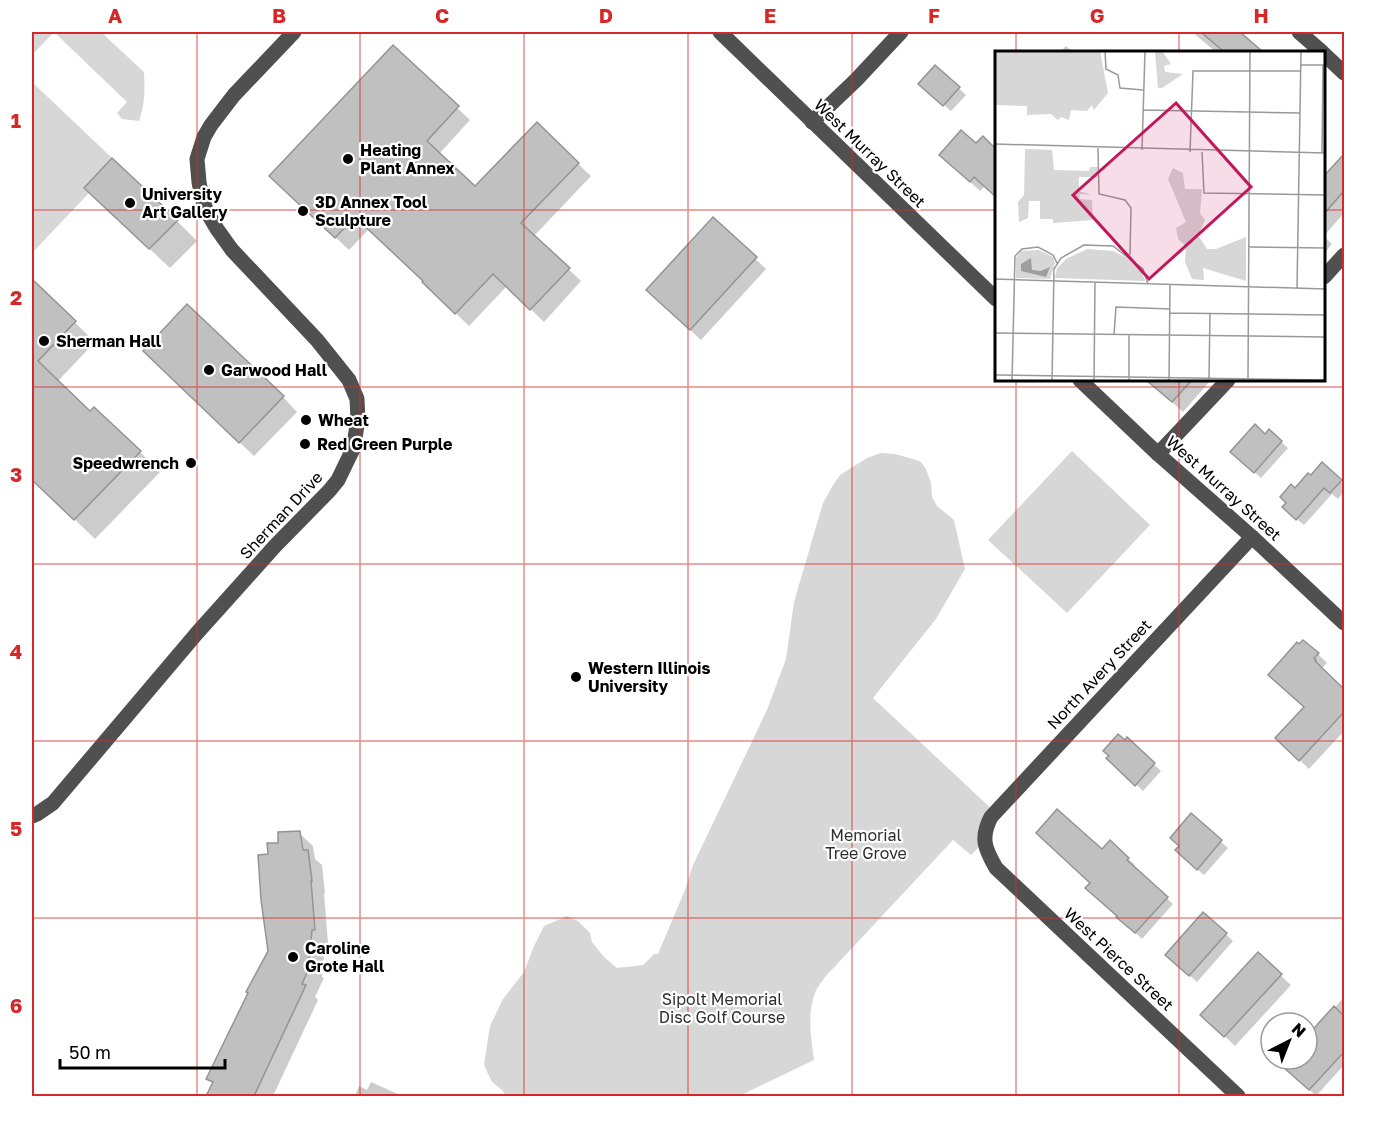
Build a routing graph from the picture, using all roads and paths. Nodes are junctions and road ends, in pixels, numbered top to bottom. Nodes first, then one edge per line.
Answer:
1 (294, 32) edge
2 (720, 32) edge
3 (901, 32) edge
4 (1299, 32) edge
5 (1321, 51) edge
6 (1325, 55) edge
7 (1344, 73) edge
8 (812, 122) junction
9 (1344, 255) edge
10 (1325, 275) edge
11 (995, 298) edge
12 (1081, 381) edge
13 (1227, 381) edge
14 (1158, 454) junction
15 (1252, 537) junction
16 (1344, 623) edge
17 (32, 816) edge
18 (984, 842) joint
19 (1238, 1096) edge

1 - 17 street, Sherman Drive
2 - 8 street, West Murray Street
3 - 8 street
4 - 5 street
6 - 7 street
8 - 11 street, West Murray Street
9 - 10 street
12 - 14 street, West Murray Street
13 - 14 street
14 - 15 street, West Murray Street
15 - 16 street, West Murray Street
15 - 18 street, North Avery Street
18 - 19 street, West Pierce Street

